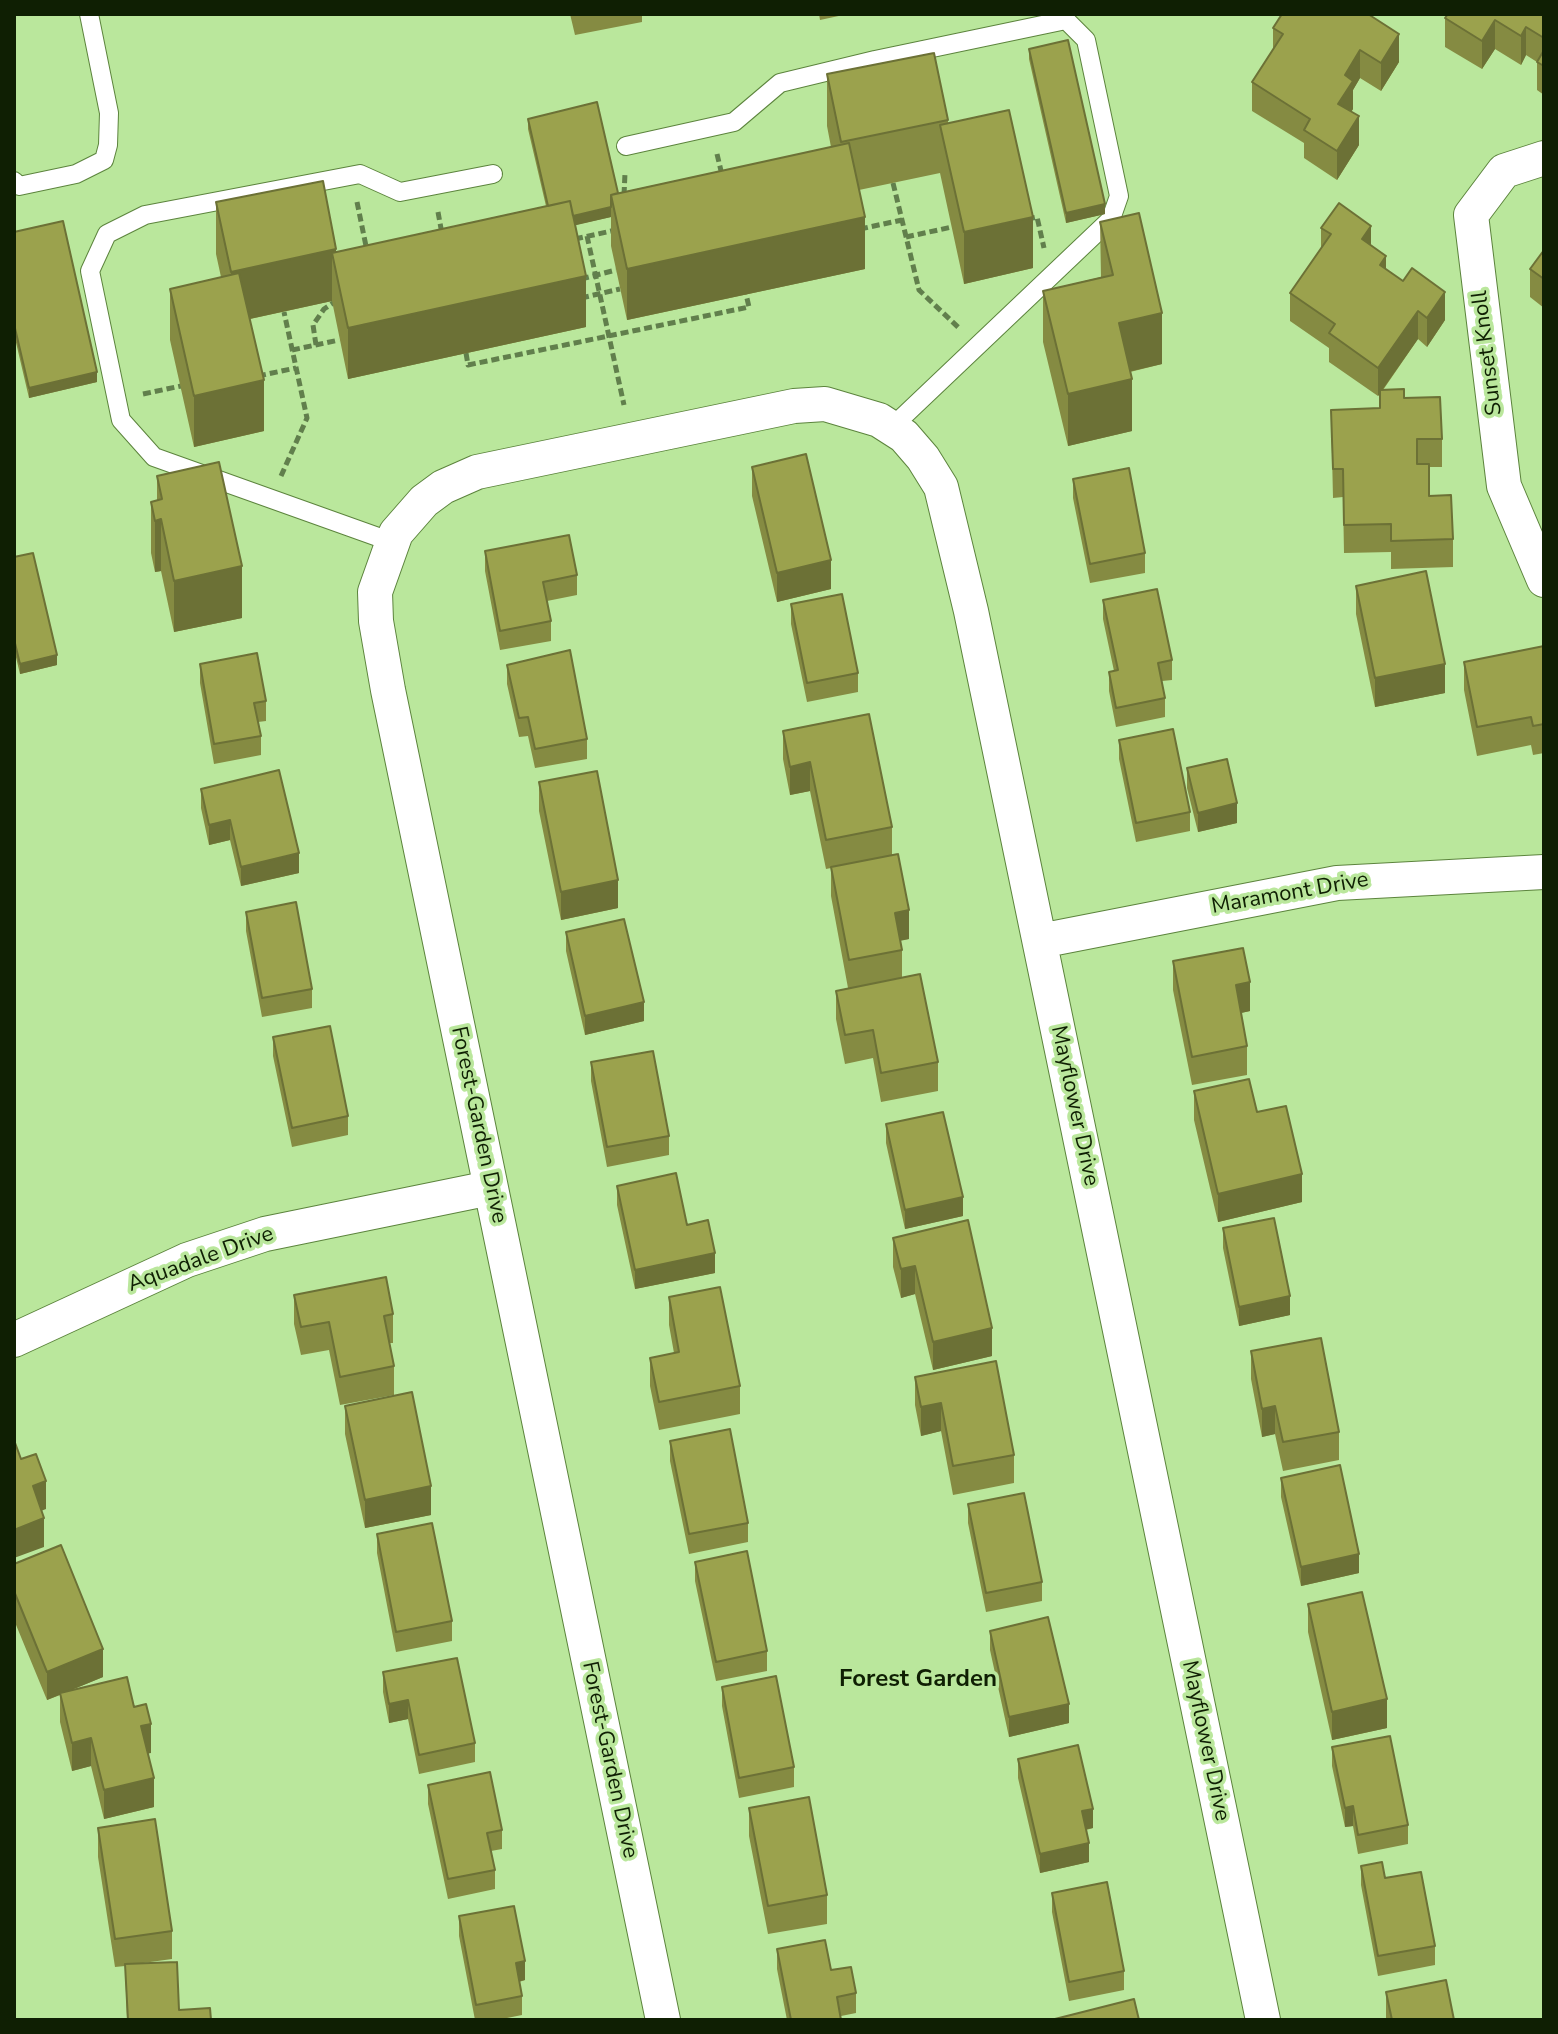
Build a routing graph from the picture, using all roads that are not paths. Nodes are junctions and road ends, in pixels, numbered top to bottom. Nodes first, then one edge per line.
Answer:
1 (89, 14) edge
2 (626, 146) road end
3 (1544, 158) edge
4 (493, 174) dead end
5 (14, 181) edge
6 (891, 428) junction
7 (677, 429) joint
8 (392, 542) junction
9 (1544, 580) edge
10 (1544, 872) edge
11 (1040, 941) junction
12 (490, 1188) junction
13 (14, 1340) edge
14 (663, 2020) edge
15 (1263, 2020) edge

1 - 5 lane
2 - 6 lane
3 - 9 street, Sunset Knoll
4 - 8 lane
6 - 7 street, Mayflower Drive
6 - 11 street, Mayflower Drive
7 - 8 street, Forest-Garden Drive
8 - 12 street, Forest-Garden Drive
10 - 11 street, Maramont Drive
11 - 15 street, Mayflower Drive
12 - 13 street, Aquadale Drive
12 - 14 street, Forest-Garden Drive

